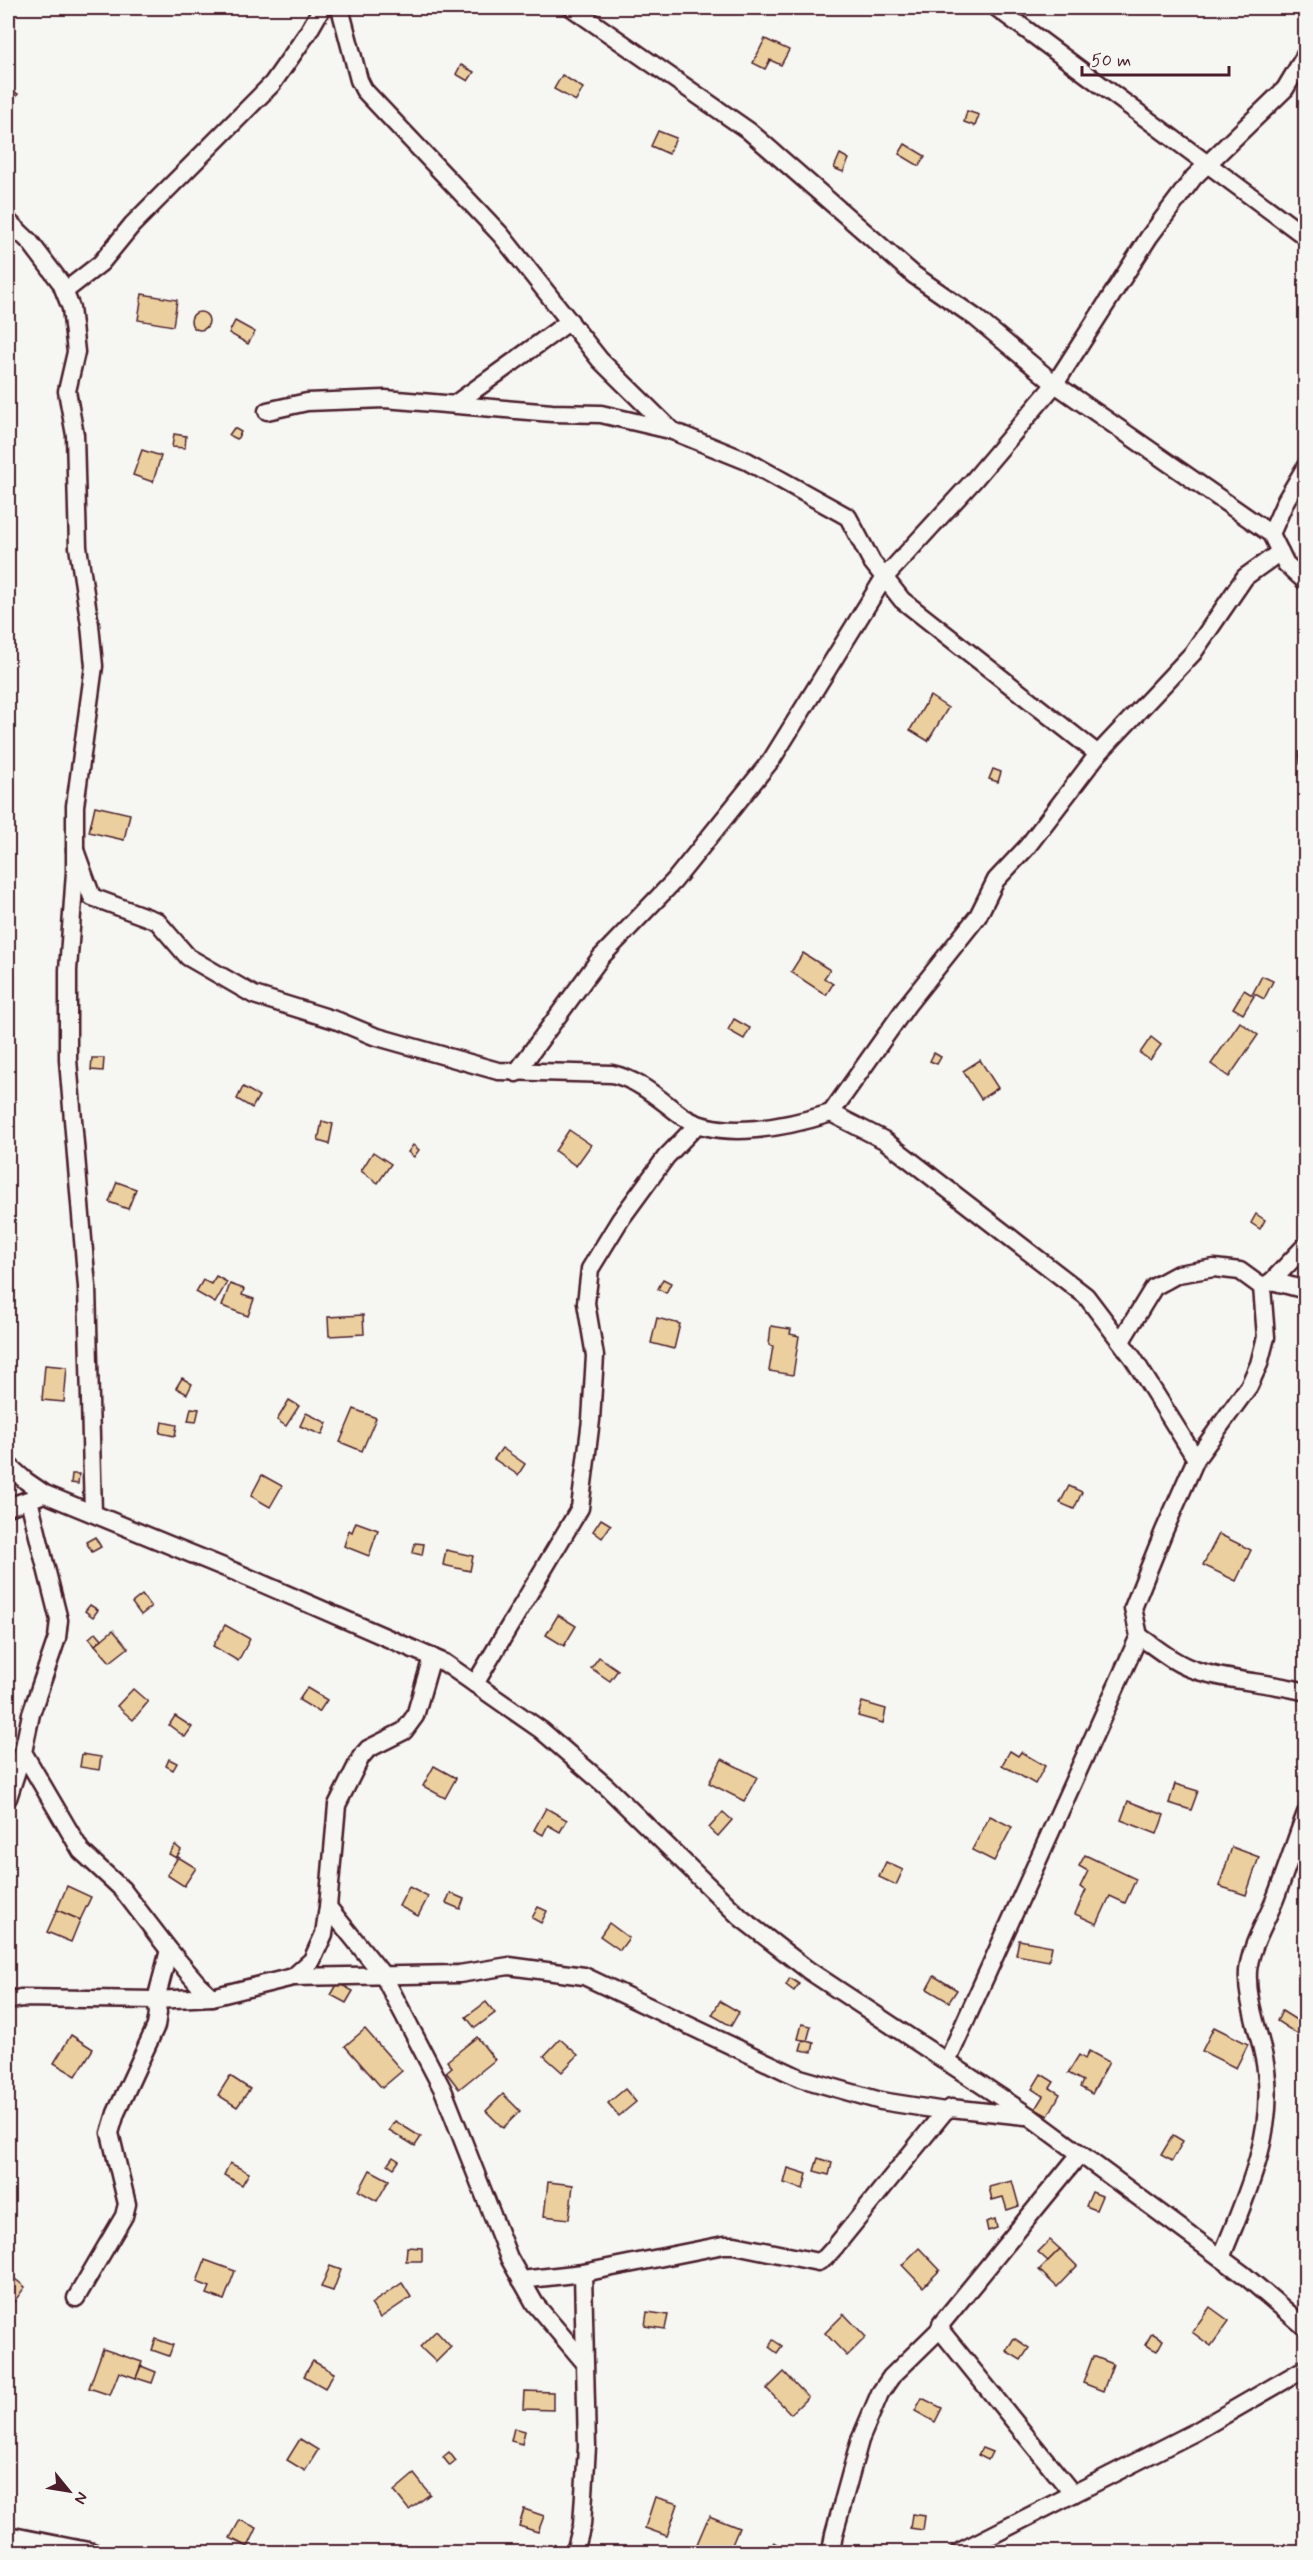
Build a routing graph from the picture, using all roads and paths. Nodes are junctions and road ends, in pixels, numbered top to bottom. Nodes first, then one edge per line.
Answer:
1 (322, 8) edge
2 (340, 8) edge
3 (572, 8) edge
4 (997, 8) edge
5 (1305, 54) edge
6 (1207, 164) junction
7 (8, 221) edge
8 (1305, 237) edge
9 (65, 291) junction
10 (570, 321) junction
11 (1055, 384) junction
12 (455, 404) junction
13 (267, 411) dead end
14 (670, 430) junction
15 (1305, 466) edge
16 (1271, 534) junction
17 (1280, 552) junction
18 (884, 578) junction
19 (1305, 582) edge
20 (1098, 754) junction
21 (75, 850) junction
22 (516, 1073) junction
23 (831, 1113) junction
24 (697, 1125) junction
25 (1305, 1245) edge
26 (1267, 1284) junction
27 (1305, 1290) edge
28 (1120, 1341) junction
29 (1196, 1460) junction
30 (8, 1465) edge
31 (45, 1494) junction
32 (29, 1500) junction
33 (8, 1507) edge
34 (93, 1513) junction
35 (1139, 1636) junction
36 (432, 1656) junction
37 (475, 1684) junction
38 (1305, 1692) edge
39 (22, 1752) junction
40 (8, 1798) edge
41 (1305, 1813) edge
42 (328, 1907) junction
43 (169, 1950) junction
44 (383, 1975) junction
45 (293, 1977) junction
46 (212, 1997) junction
47 (156, 2000) junction
48 (8, 2001) edge
49 (947, 2062) junction
50 (945, 2111) junction
51 (1029, 2116) junction
52 (1080, 2154) junction
53 (1221, 2258) junction
54 (583, 2273) junction
55 (521, 2280) junction
56 (76, 2298) dead end
57 (941, 2328) junction
58 (1305, 2328) edge
59 (585, 2363) junction
60 (1305, 2368) edge
61 (1073, 2494) junction
62 (8, 2535) edge
63 (93, 2553) edge
64 (575, 2553) edge
65 (831, 2553) edge
66 (959, 2553) edge

1 - 9 street
2 - 10 street
3 - 11 street
4 - 6 street
5 - 6 street
6 - 8 street
6 - 11 street
7 - 9 street
9 - 21 street
10 - 12 street
10 - 14 street
11 - 16 street
11 - 18 street
12 - 13 street
12 - 14 street
14 - 18 street
15 - 16 street
16 - 17 street
17 - 19 street
17 - 20 street
18 - 20 street
18 - 22 street
20 - 23 street
21 - 22 street
21 - 34 street
22 - 24 street
23 - 24 street
23 - 28 street
24 - 37 street
25 - 26 street
26 - 27 street
26 - 28 street
26 - 29 street
28 - 29 street
29 - 35 street
30 - 31 street
31 - 32 street
31 - 34 street
32 - 33 street
32 - 39 street
34 - 36 street
35 - 38 street
35 - 49 street
36 - 37 street
36 - 42 street
37 - 49 street
39 - 40 street
39 - 43 street
41 - 53 street
42 - 44 street
42 - 45 street
43 - 46 street
43 - 47 street
44 - 45 street
44 - 50 street
44 - 55 street
45 - 46 street
46 - 47 street
47 - 48 street
47 - 56 street
49 - 51 street
50 - 51 street
50 - 54 street
51 - 52 street
52 - 53 street
52 - 57 street
53 - 58 street
54 - 55 street
54 - 59 street
55 - 59 street
57 - 61 street
57 - 65 street
59 - 64 street
60 - 61 street
61 - 66 street
62 - 63 street

